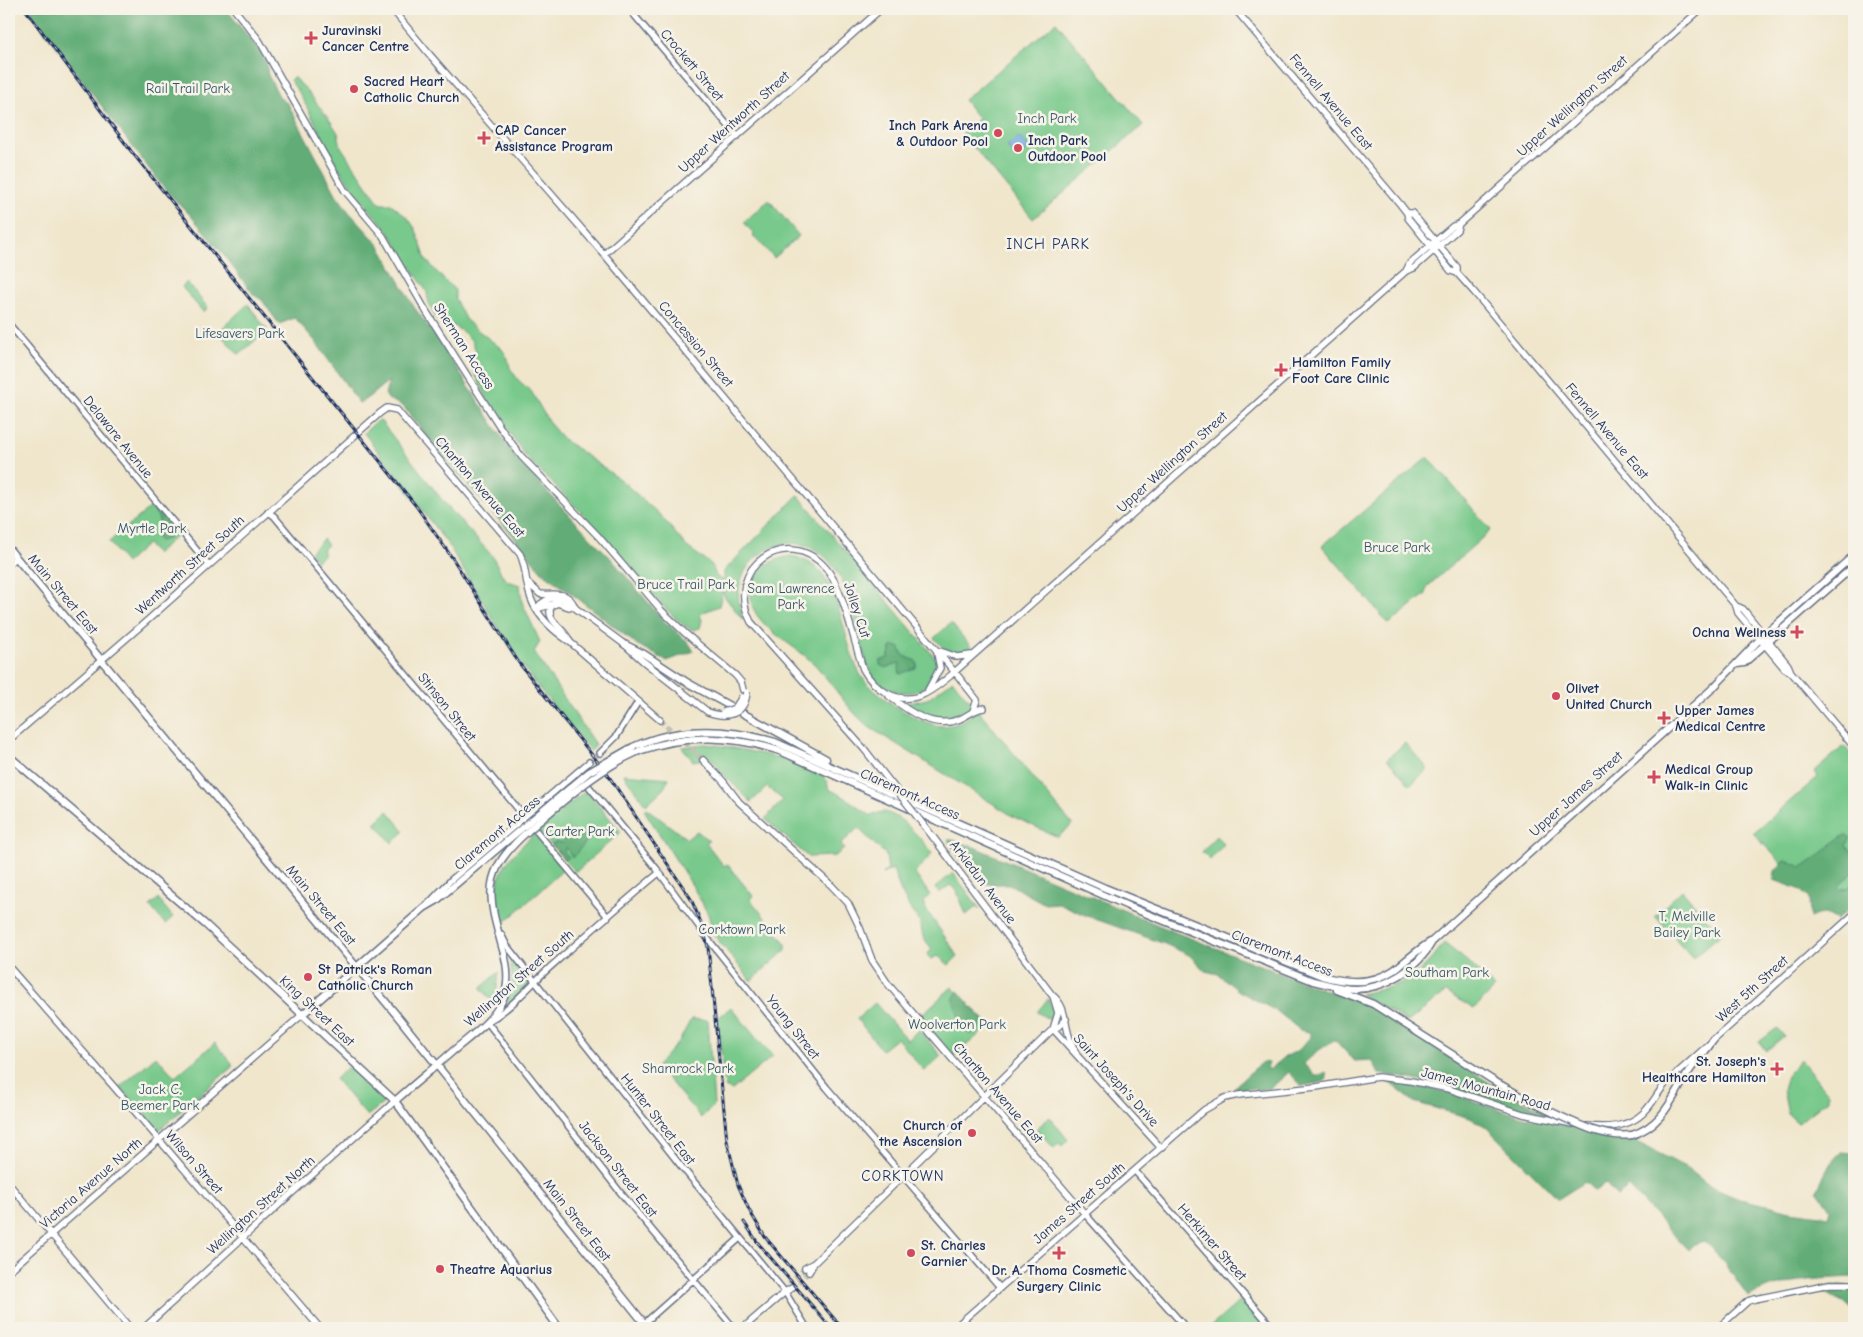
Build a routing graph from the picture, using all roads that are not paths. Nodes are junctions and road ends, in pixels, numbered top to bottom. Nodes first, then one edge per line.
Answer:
1 (234, 9) edge
2 (392, 9) edge
3 (629, 9) edge
4 (881, 9) edge
5 (1235, 9) edge
6 (1701, 9) edge
7 (737, 136) junction
8 (1407, 213) junction
9 (1438, 243) junction
10 (1432, 248) junction
11 (604, 254) junction
12 (1456, 273) junction
13 (9, 324) edge
14 (388, 408) joint
15 (268, 512) junction
16 (9, 549) edge
17 (1854, 556) edge
18 (16, 557) junction
19 (9, 564) edge
20 (209, 564) junction
21 (1854, 566) edge
22 (527, 582) junction
23 (557, 603) junction
24 (536, 609) junction
25 (576, 609) junction
26 (756, 628) joint
27 (1764, 640) junction
28 (570, 642) junction
29 (624, 644) junction
30 (936, 648) junction
31 (978, 651) junction
32 (101, 659) junction
33 (955, 672) junction
34 (884, 692) junction
35 (926, 693) junction
36 (638, 702) junction
37 (984, 708) dead end
38 (973, 711) junction
39 (660, 720) tunnel mouth
40 (9, 740) edge
41 (1854, 747) edge
42 (600, 753) tunnel mouth
43 (9, 756) edge
44 (703, 760) tunnel mouth
45 (588, 762) tunnel mouth
46 (576, 772) junction
47 (871, 784) junction
48 (524, 816) junction
49 (525, 830) junction
50 (659, 873) junction
51 (424, 908) junction
52 (1854, 914) edge
53 (608, 917) junction
54 (495, 922) junction
55 (1432, 941) junction
56 (9, 967) edge
57 (356, 967) junction
58 (1313, 981) junction
59 (536, 982) junction
60 (1052, 995) junction
61 (303, 1014) junction
62 (1066, 1019) junction
63 (487, 1022) junction
64 (1053, 1029) junction
65 (1714, 1039) junction
66 (1077, 1055) junction
67 (437, 1065) junction
68 (1666, 1083) joint
69 (984, 1097) junction
70 (1223, 1100) joint
71 (395, 1101) junction
72 (158, 1141) junction
73 (1161, 1148) junction
74 (1135, 1171) junction
75 (903, 1176) junction
76 (9, 1184) edge
77 (1085, 1214) junction
78 (51, 1234) junction
79 (243, 1238) junction
80 (740, 1238) junction
81 (807, 1270) tunnel mouth
82 (9, 1271) edge
83 (694, 1281) junction
84 (1854, 1284) edge
85 (791, 1286) tunnel mouth
86 (1000, 1288) junction
87 (784, 1292) junction
88 (644, 1327) edge
89 (130, 1328) edge
90 (144, 1328) edge
91 (320, 1328) edge
92 (559, 1328) edge
93 (734, 1328) edge
94 (743, 1328) edge
95 (806, 1328) edge
96 (954, 1328) edge
97 (1186, 1328) edge
98 (1273, 1328) edge
99 (1718, 1328) edge

1 - 29 main road, Sherman Access, bridge
2 - 11 main road, Concession Street
3 - 7 street, Crockett Street
4 - 7 main road, Upper Wentworth Street
5 - 8 main road, Fennell Avenue East
6 - 9 main road, Upper Wellington Street
7 - 11 main road, Upper Wentworth Street
8 - 9 main road, Fennell Avenue East
8 - 10 main road, Fennell Avenue East
9 - 10 main road, Upper Wellington Street
9 - 12 main road, Fennell Avenue East
10 - 12 main road, Fennell Avenue East
10 - 31 main road, Upper Wellington Street
11 - 30 main road, Concession Street
12 - 27 main road, Fennell Avenue East
13 - 20 street, Delaware Avenue
14 - 15 main road, Wentworth Street South
14 - 22 main road, Charlton Avenue East
15 - 20 main road, Wentworth Street South
15 - 48 street, Stinson Street
16 - 18 main road, Main Street East
17 - 27 main road, Upper James Street
18 - 19 street
18 - 32 main road, Main Street East
20 - 32 main road, Wentworth Street South
21 - 27 main road, Upper James Street
22 - 24 main road, Charlton Avenue East
22 - 25 main road
23 - 24 main road
23 - 25 main road, Sherman Access
23 - 28 main road
24 - 25 main road, Sherman Access
24 - 28 main road, Charlton Avenue East
25 - 29 main road, Sherman Access
26 - 34 main road, Jolley Cut
26 - 60 main road, Arkledun Avenue, bridge
27 - 41 main road, Fennell Avenue East
27 - 55 main road, Upper James Street
28 - 36 main road, Charlton Avenue East
29 - 47 main road
30 - 31 main road
30 - 33 main road, Concession Street
30 - 35 main road
31 - 33 main road, Upper Wellington Street
32 - 40 main road, Wentworth Street South
32 - 57 main road, Main Street East
33 - 35 main road
33 - 38 main road, Concession Street
34 - 35 main road
34 - 38 main road, Jolley Cut
36 - 39 main road, Charlton Avenue East
36 - 42 street
37 - 38 main road, Jolley Cut
43 - 61 main road, King Street East
44 - 69 main road, Charlton Avenue East
45 - 46 street
46 - 48 street
46 - 50 street, Young Street
47 - 49 main road, Claremont Access, bridge
47 - 55 main road, Claremont Access
48 - 51 street
48 - 53 street, Stinson Street
49 - 51 main road, Claremont Access
49 - 54 main road, Claremont Access
49 - 58 main road, Claremont Access, bridge
50 - 53 street, Wellington Street South
50 - 75 street, Young Street
51 - 57 main road, Claremont Access
52 - 65 main road, West 5th Street
53 - 59 street, Wellington Street South
54 - 59 street, Hunter Street East
54 - 63 main road, Claremont Access
55 - 58 main road, Claremont Access
56 - 72 main road, Wilson Street
57 - 61 main road, Claremont Access
57 - 67 main road, Main Street East
58 - 65 main road, bridge
59 - 63 street, Wellington Street South
59 - 80 street, Hunter Street East
60 - 62 main road, Arkledun Avenue
60 - 64 main road
61 - 71 main road, King Street East
61 - 72 main road, Victoria Avenue North
62 - 64 main road
62 - 66 main road, Arkledun Avenue
63 - 67 main road, Wellington Street South
63 - 83 street, Jackson Street East
64 - 66 main road, Saint Joseph's Drive
64 - 69 main road
65 - 68 main road, West 5th Street
66 - 73 main road, Saint Joseph's Drive
67 - 71 main road, Wellington Street South
67 - 88 main road, Main Street East
68 - 70 main road, James Mountain Road
69 - 75 main road
69 - 77 main road, Charlton Avenue East
70 - 73 main road, James Street South
71 - 79 main road, Wellington Street North
71 - 92 main road, King Street East
72 - 78 main road, Victoria Avenue North
72 - 79 main road, Wilson Street
73 - 74 main road, James Street South
74 - 77 main road, James Street South
74 - 98 street, Herkimer Street
75 - 81 main road
75 - 86 street, Young Street
76 - 78 main road
77 - 86 main road, James Street South
77 - 97 street
78 - 82 main road, Victoria Avenue North
78 - 89 main road
79 - 90 main road, Wellington Street North
79 - 91 main road, Wilson Street
80 - 83 street
80 - 87 street, Hunter Street East
83 - 88 street
83 - 93 street, Jackson Street East
84 - 99 main road
85 - 87 main road
86 - 96 main road, James Street South
87 - 94 main road
87 - 95 street, Hunter Street East

